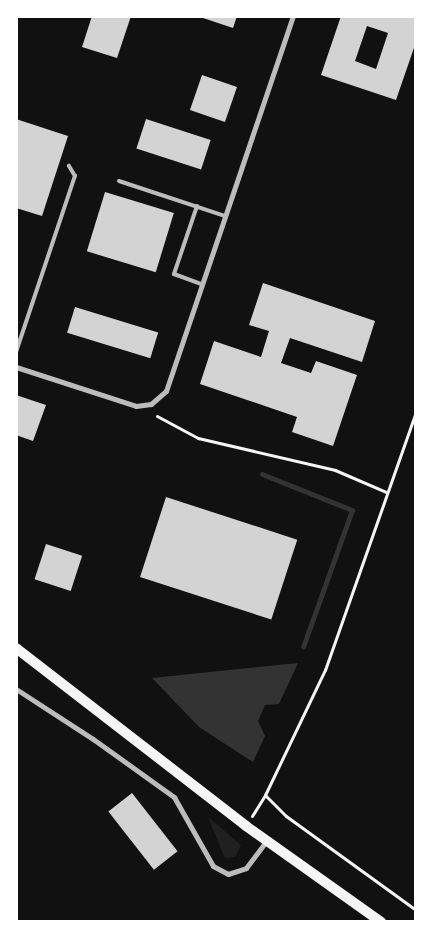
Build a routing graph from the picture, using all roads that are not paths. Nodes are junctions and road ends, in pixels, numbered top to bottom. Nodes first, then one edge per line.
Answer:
1 (293, 16) edge
2 (68, 166) dead end
3 (119, 181) dead end
4 (197, 206) junction
5 (225, 216) junction
6 (202, 284) junction
7 (16, 352) edge
8 (16, 367) edge
9 (16, 648) edge
10 (16, 689) edge
11 (266, 841) junction
12 (381, 922) edge

1 - 5 street
2 - 7 lane
3 - 4 lane
4 - 5 lane
4 - 6 lane
5 - 6 street
6 - 8 street
9 - 11 main road
10 - 11 street
11 - 12 main road

